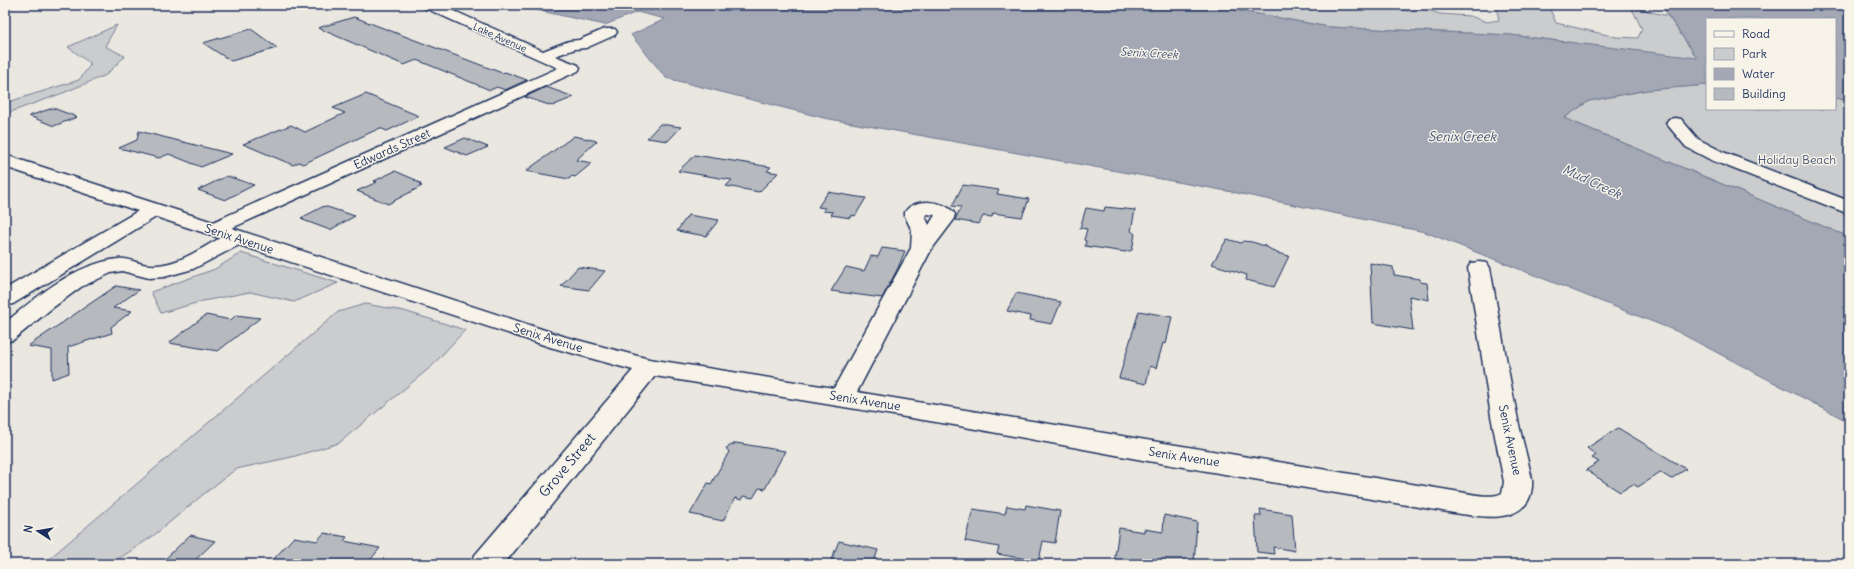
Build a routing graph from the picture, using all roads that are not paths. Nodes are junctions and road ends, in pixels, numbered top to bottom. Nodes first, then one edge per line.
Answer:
1 (430, 5) edge
2 (610, 32) dead end
3 (548, 59) junction
4 (572, 68) joint
5 (1675, 123) dead end
6 (5, 161) edge
7 (1849, 208) edge
8 (154, 210) junction
9 (212, 230) junction
10 (236, 238) junction
11 (921, 248) dead end
12 (1479, 268) dead end
13 (5, 299) edge
14 (5, 335) edge
15 (649, 366) junction
16 (841, 398) junction
17 (486, 564) edge

1 - 3 street, Lake Avenue
2 - 3 street
3 - 4 street, Lake Avenue
4 - 9 street, Edwards Street
5 - 7 street
6 - 8 street, Senix Avenue
8 - 9 street, Senix Avenue
8 - 13 street
9 - 10 street, Senix Avenue
10 - 14 street
10 - 15 street, Senix Avenue
11 - 16 street
12 - 16 street, Senix Avenue
15 - 16 street, Senix Avenue
15 - 17 street, Grove Street

